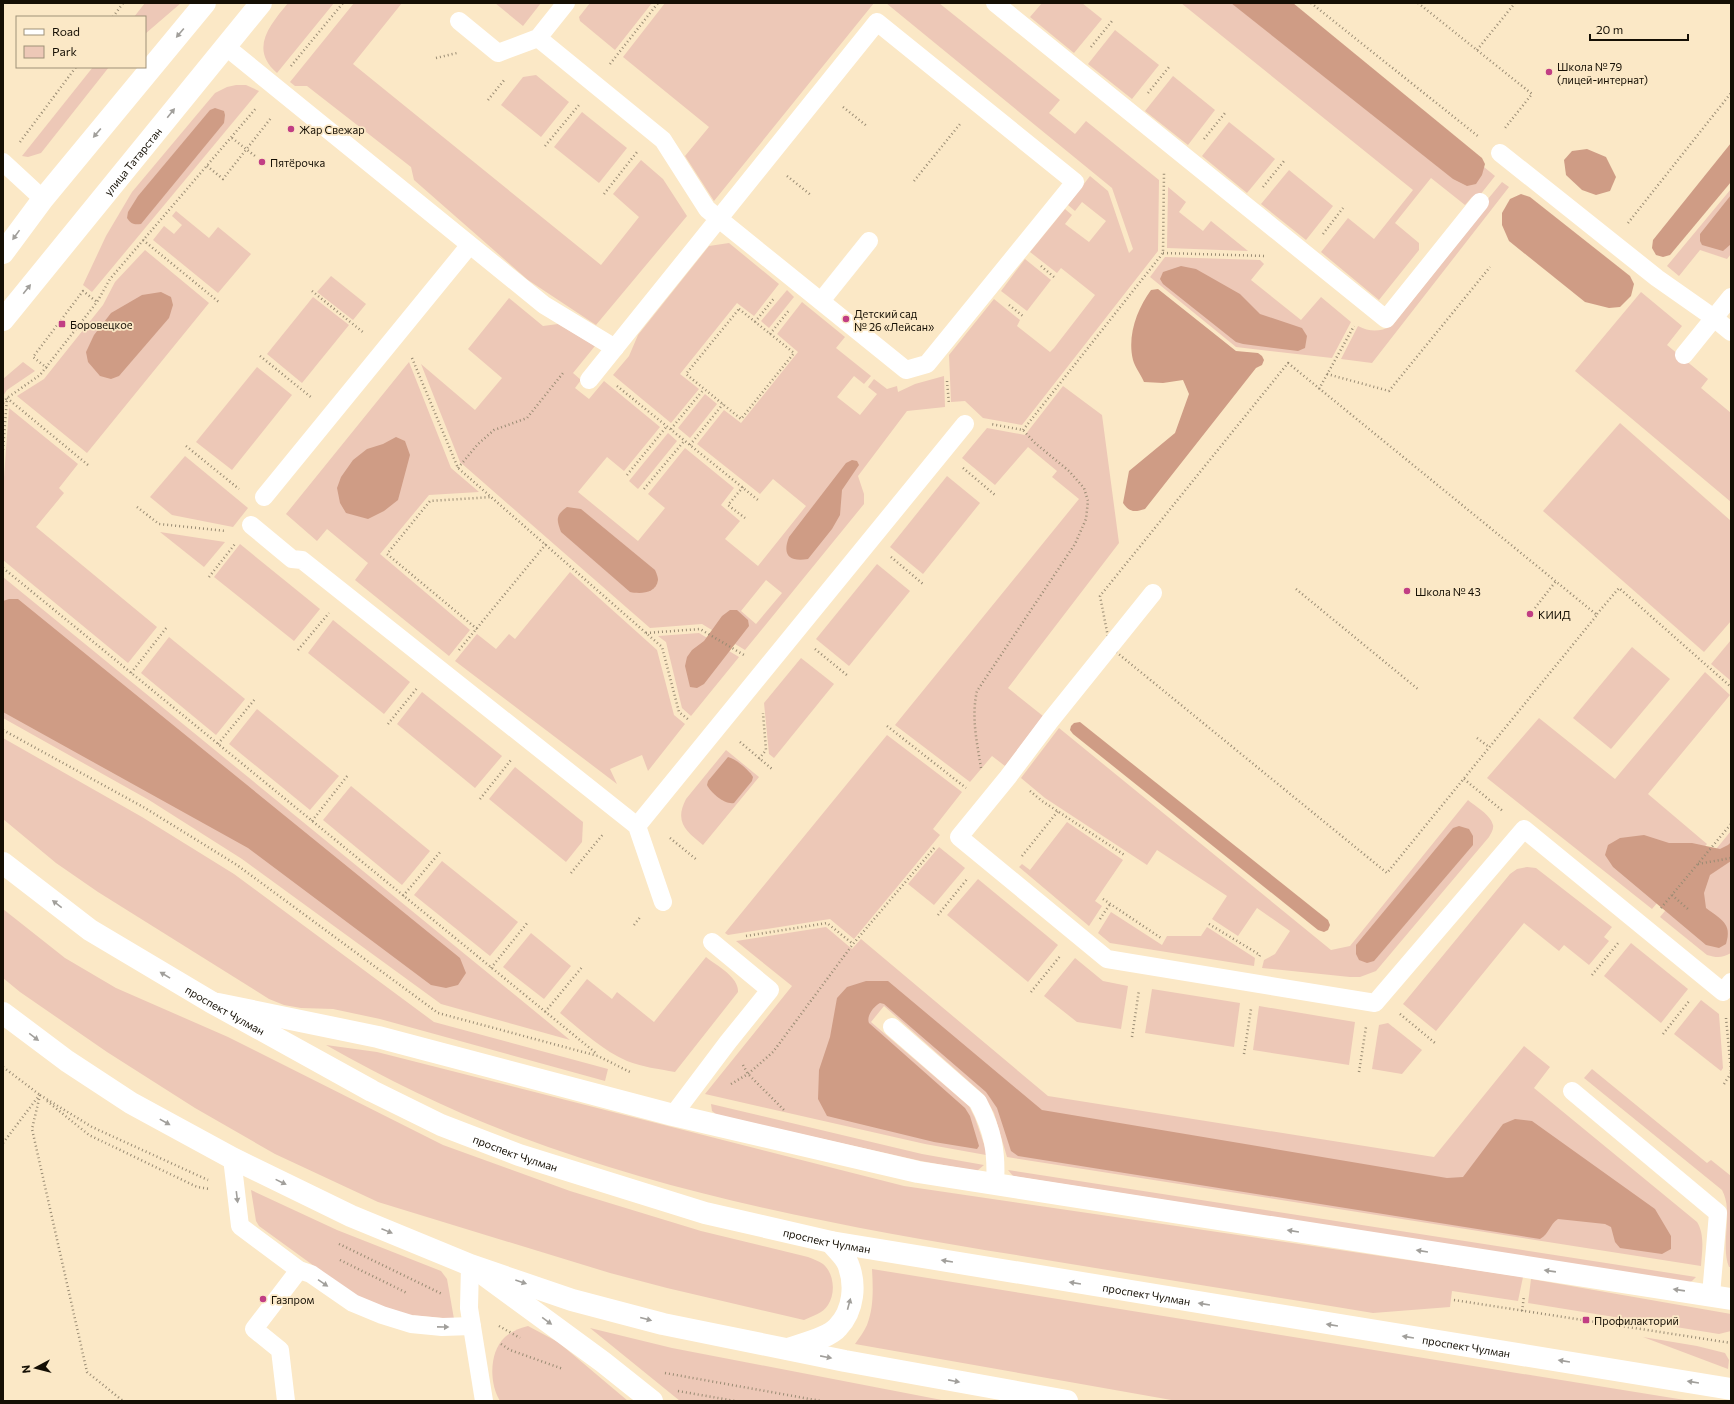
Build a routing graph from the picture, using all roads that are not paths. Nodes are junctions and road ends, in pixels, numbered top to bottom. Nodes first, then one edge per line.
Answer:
1 (205, 3) edge
2 (261, 3) edge
3 (566, 3) edge
4 (995, 3) edge
5 (459, 22) dead end
6 (538, 38) junction
7 (225, 46) junction
8 (1495, 149) road end
9 (3, 163) edge
10 (43, 199) junction
11 (1480, 202) dead end
12 (719, 219) junction
13 (869, 241) dead end
14 (469, 246) junction
15 (3, 253) edge
16 (1731, 297) edge
17 (821, 301) junction
18 (1714, 318) junction
19 (3, 320) edge
20 (1731, 332) edge
21 (616, 348) junction
22 (1684, 355) dead end
23 (593, 375) road end
24 (965, 424) dead end
25 (264, 497) dead end
26 (247, 529) road end
27 (1153, 594) dead end
28 (637, 826) junction
29 (3, 862) edge
30 (663, 902) dead end
31 (712, 942) road end
32 (1727, 987) edge
33 (211, 1002) junction
34 (3, 1014) edge
35 (892, 1027) dead end
36 (1572, 1091) dead end
37 (673, 1115) junction
38 (232, 1158) junction
39 (995, 1184) junction
40 (831, 1242) junction
41 (470, 1265) junction
42 (299, 1270) junction
43 (1721, 1297) edge
44 (472, 1326) junction
45 (788, 1349) junction
46 (1731, 1389) edge
47 (1006, 1396) edge
48 (286, 1401) edge
49 (484, 1401) edge
50 (652, 1401) edge
51 (1067, 1401) edge

1 -> 10 main road
2 - 7 main road, улица Татарстан
3 - 6 lane
4 - 11 lane
5 - 6 lane
6 - 12 lane
7 - 14 lane
19 -> 7 main road, улица Татарстан
8 - 18 lane
9 - 10 lane
10 -> 15 main road
12 - 17 lane
12 - 17 lane
12 - 21 lane
13 - 17 lane
14 - 21 lane
14 - 25 lane
16 - 18 lane
18 - 20 lane
18 - 22 lane
21 - 23 lane
24 - 28 lane
26 - 28 lane
27 - 32 lane
28 - 30 lane
33 -> 29 main road, проспект Чулман
31 - 37 lane
33 - 37 main road
33 - 40 main road, проспект Чулман
34 -> 38 main road
35 - 39 lane
36 - 43 lane
37 - 39 main road
38 -> 41 main road
38 -> 42 lane
43 -> 39 main road
45 -> 40 main road
46 -> 40 main road, проспект Чулман
41 - 44 lane
41 -> 45 main road
41 -> 50 main road
42 -> 44 lane
42 - 48 lane
44 - 49 lane
45 -> 47 main road
47 - 51 main road

